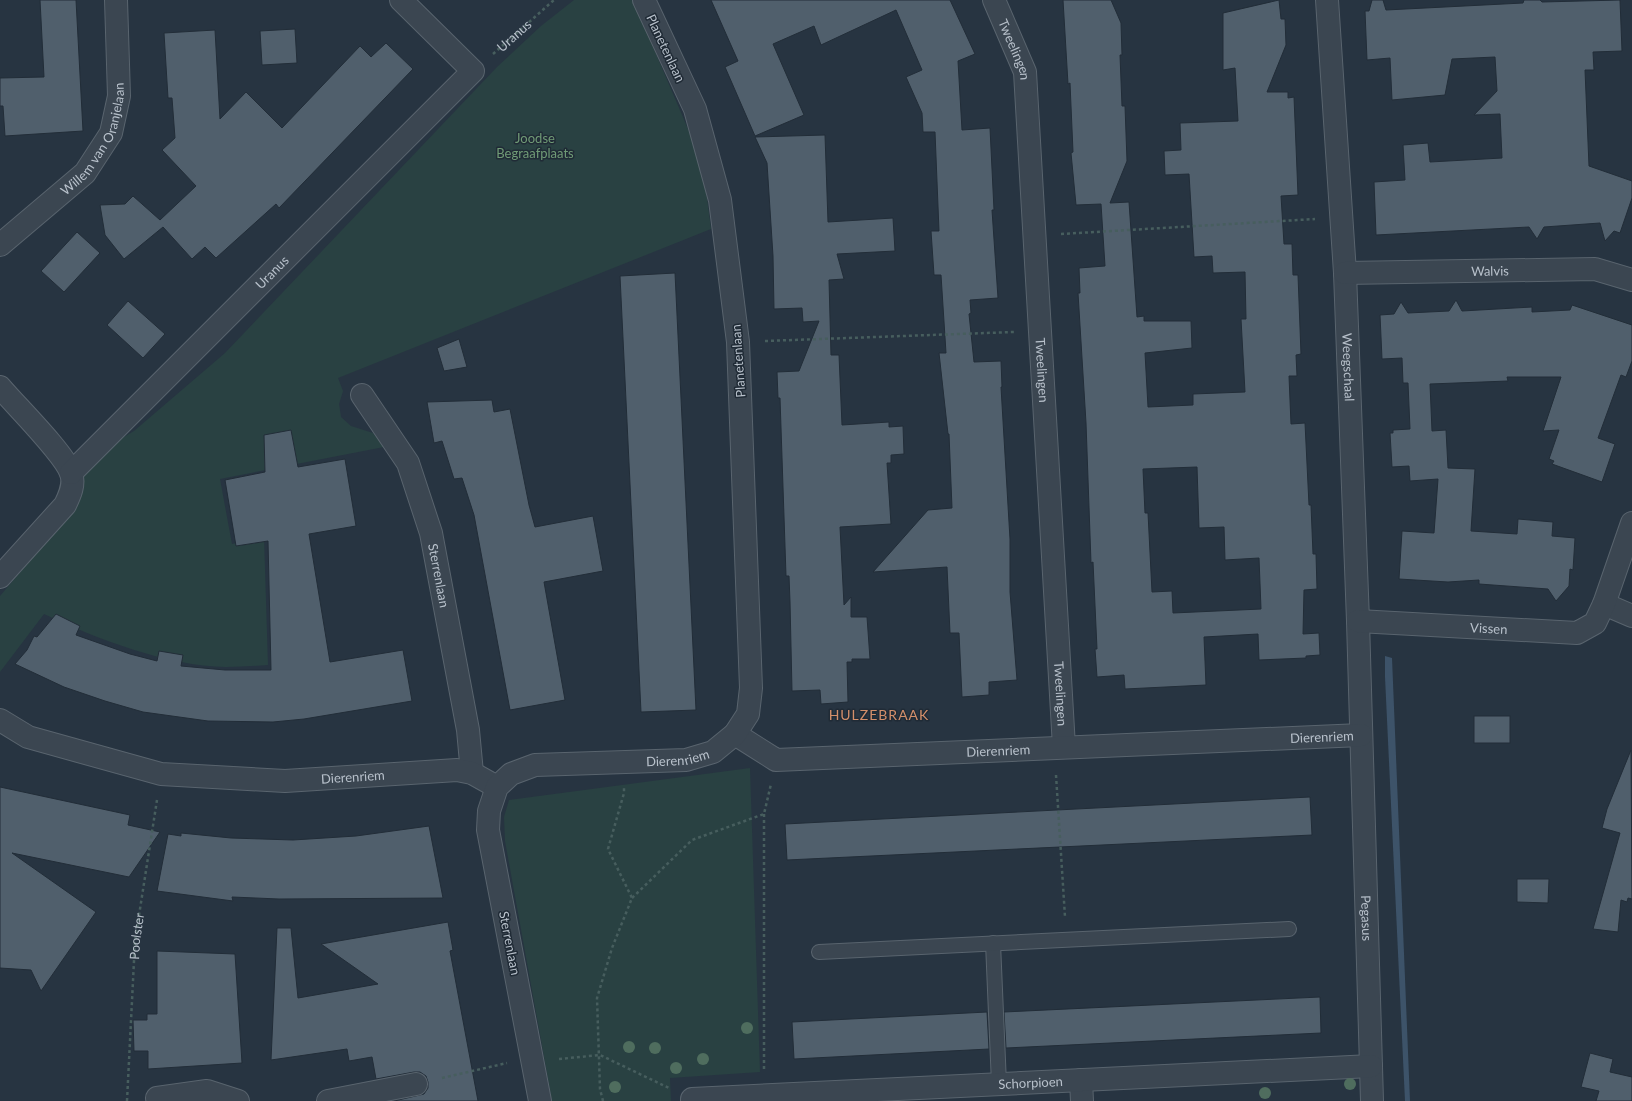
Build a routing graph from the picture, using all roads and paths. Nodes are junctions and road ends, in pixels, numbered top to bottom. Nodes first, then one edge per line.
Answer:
1 (116, 0) edge
2 (401, 0) edge
3 (554, 0) edge
4 (644, 0) edge
5 (994, 0) edge
6 (1326, 0) edge
7 (473, 71) junction
8 (1342, 218) junction
9 (1036, 235) junction
10 (0, 245) edge
11 (1346, 273) junction
12 (1632, 280) edge
13 (1040, 331) junction
14 (738, 342) junction
15 (0, 387) edge
16 (362, 395) dead end
17 (71, 473) junction
18 (1632, 523) edge
19 (0, 578) edge
20 (1604, 604) junction
21 (1632, 616) edge
22 (1358, 621) junction
23 (0, 720) edge
24 (735, 734) junction
25 (1361, 735) junction
26 (1059, 748) junction
27 (776, 760) junction
28 (623, 762) junction
29 (472, 773) junction
30 (161, 774) junction
31 (497, 787) junction
32 (764, 814) junction
33 (632, 898) junction
34 (1289, 929) dead end
35 (1066, 940) junction
36 (993, 943) junction
37 (819, 952) dead end
38 (600, 1055) junction
39 (532, 1058) junction
40 (1371, 1066) junction
41 (1081, 1080) junction
42 (416, 1084) joint
43 (999, 1084) junction
44 (764, 1095) junction
45 (157, 1098) dead end
46 (692, 1100) edge
47 (127, 1101) edge
48 (238, 1101) edge
49 (328, 1101) edge
50 (540, 1101) edge
51 (602, 1101) edge
52 (1082, 1101) edge
53 (1372, 1101) edge

1 - 10 street, Willem van Oranjelaan
2 - 7 street
3 - 7 path, Uranus
4 - 14 street, Planetenlaan
5 - 9 street, Tweelingen
6 - 8 street, Weegschaal
7 - 17 street, Uranus
8 - 9 path
8 - 11 street, Weegschaal
9 - 13 street, Tweelingen
11 - 12 street, Walvis
11 - 22 street, Weegschaal
13 - 14 path
13 - 26 street, Tweelingen
14 - 24 street, Planetenlaan
15 - 17 street
16 - 29 street, Sterrenlaan
17 - 19 street
18 - 20 street, Vissen
20 - 21 street
20 - 22 street, Vissen
22 - 25 street, Weegschaal
23 - 30 street, Dierenriem
24 - 27 street
24 - 28 street, Dierenriem
25 - 26 street, Dierenriem
25 - 40 street, Pegasus
26 - 27 street, Dierenriem
26 - 35 path
27 - 32 path
28 - 31 street, Dierenriem
28 - 33 path
29 - 30 street, Dierenriem
29 - 31 street, Dierenriem
30 - 47 path, Poolster
31 - 39 street, Sterrenlaan
32 - 33 path
32 - 44 path
33 - 38 path
34 - 35 lane
35 - 36 lane
36 - 37 lane
36 - 43 lane
38 - 39 path
38 - 46 path
38 - 51 path
39 - 42 path
39 - 50 street, Sterrenlaan
40 - 41 street, Schorpioen
40 - 53 street, Pegasus
41 - 43 street, Schorpioen
41 - 52 street
42 - 49 street
43 - 44 street, Schorpioen
44 - 46 street, Schorpioen
45 - 48 street

